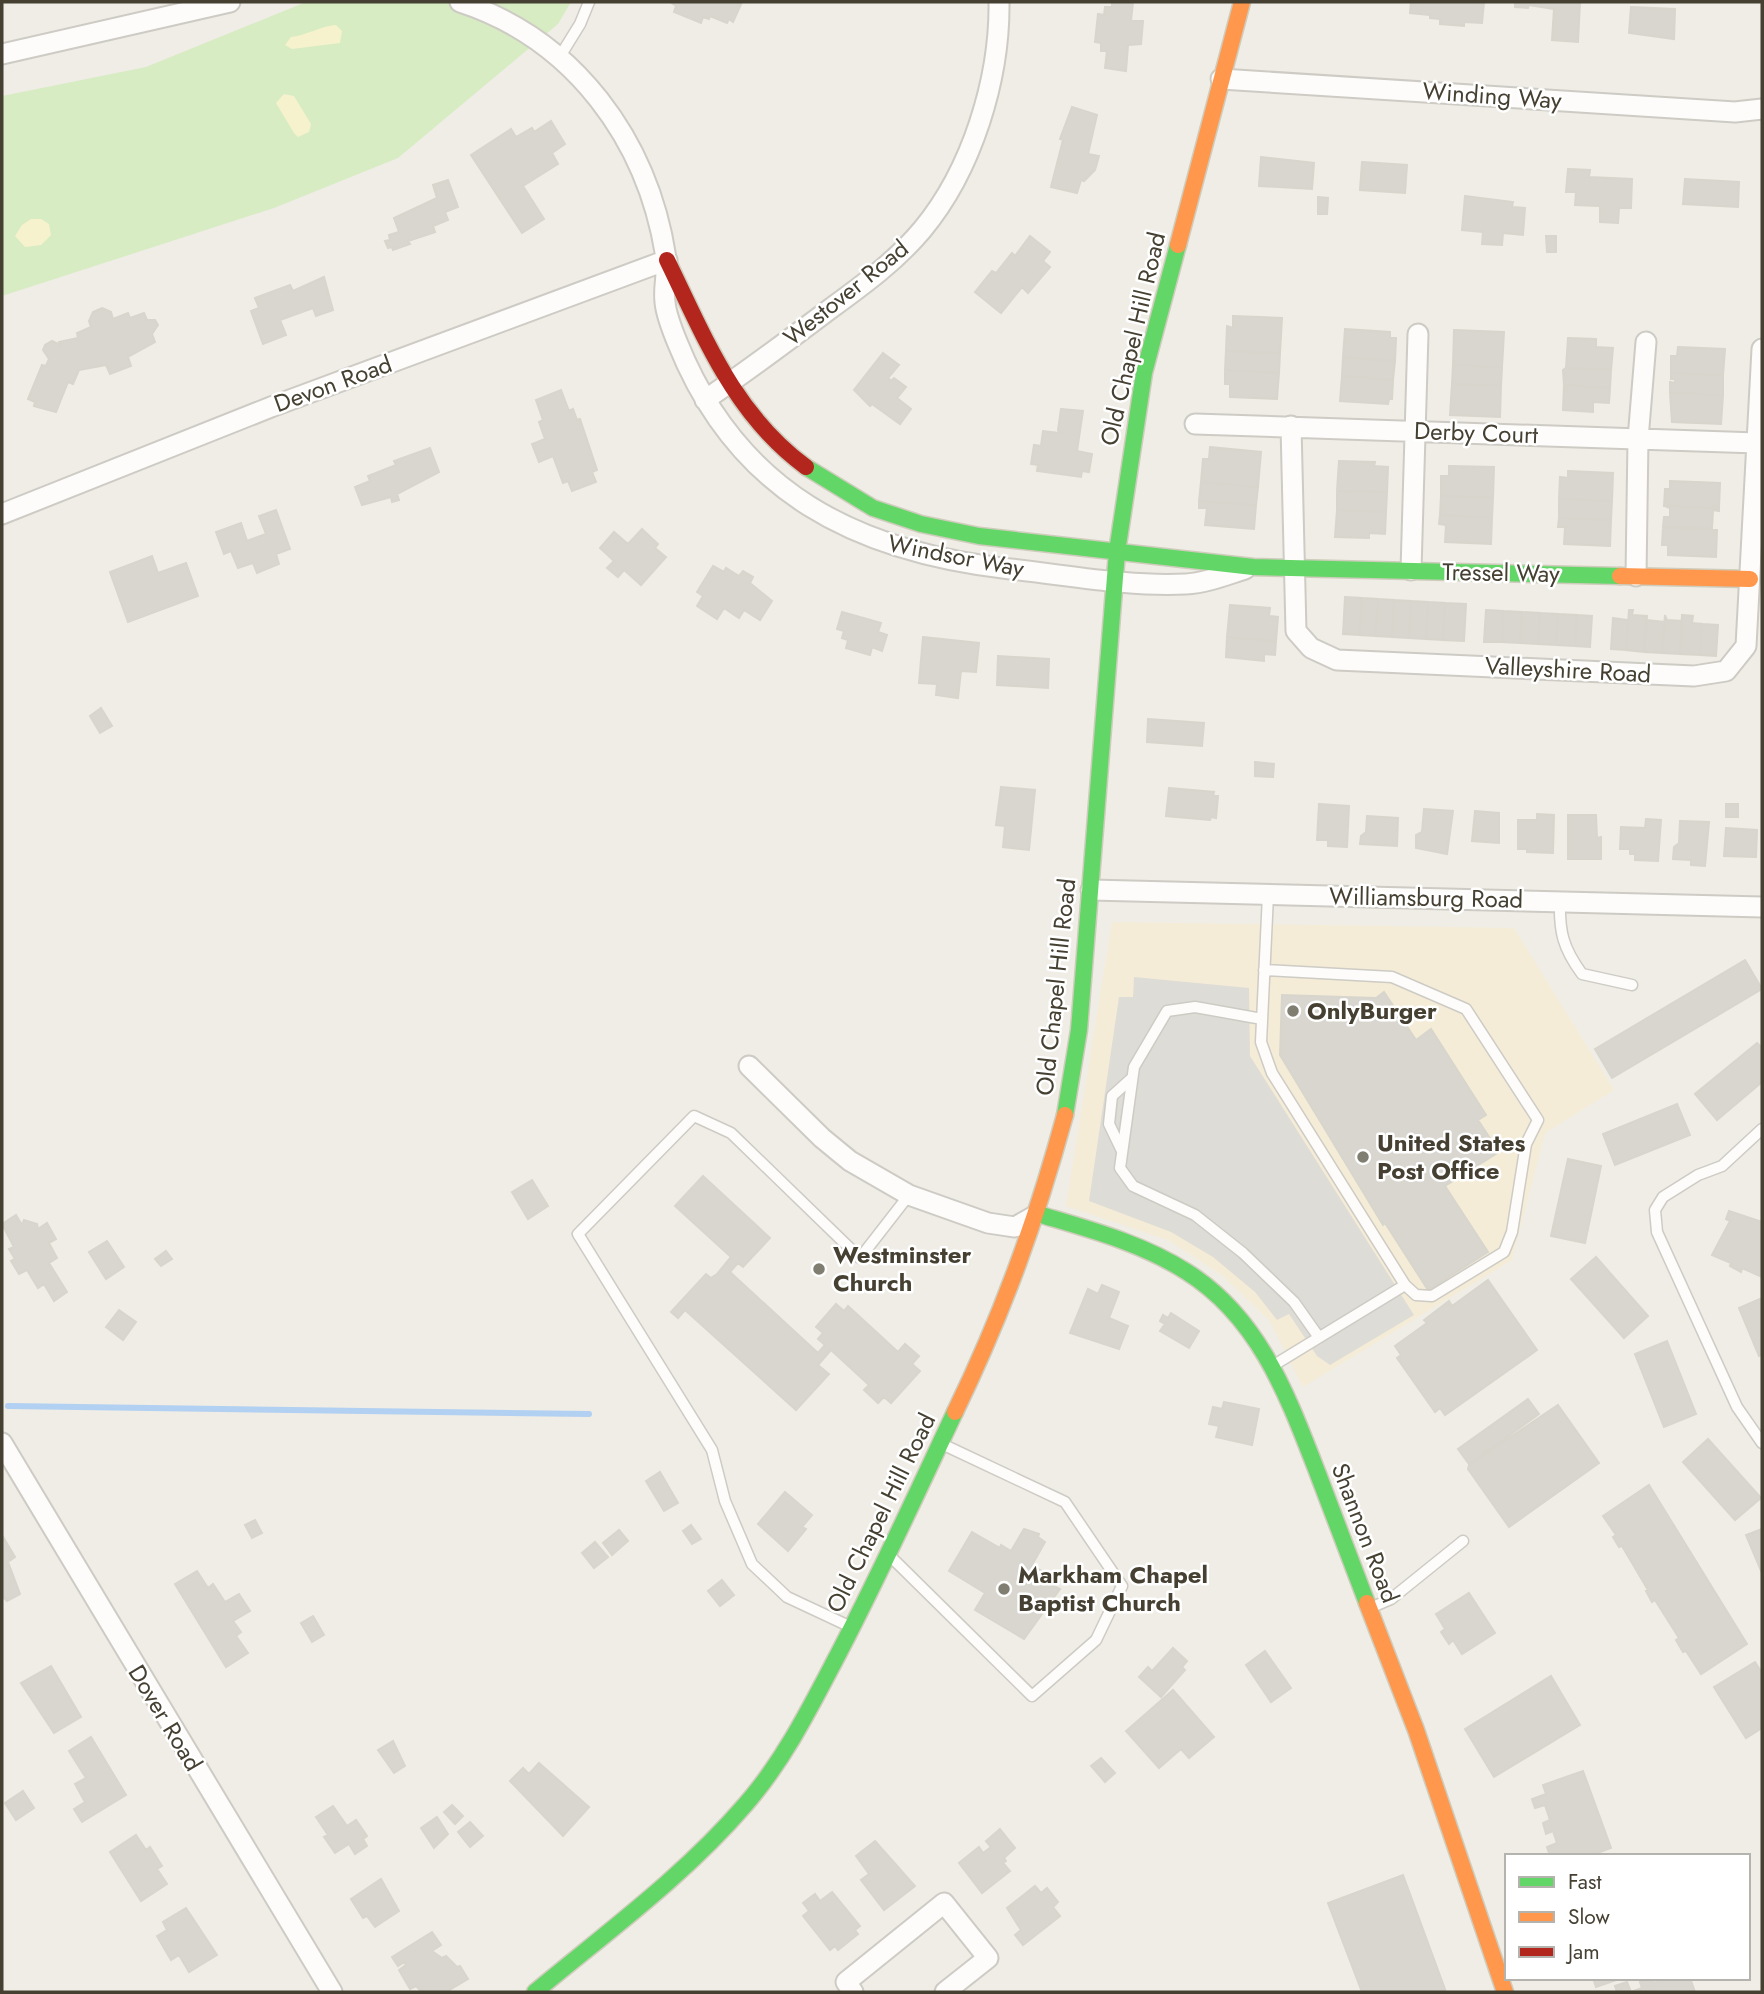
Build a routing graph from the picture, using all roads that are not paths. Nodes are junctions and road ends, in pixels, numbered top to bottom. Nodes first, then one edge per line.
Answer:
1 (230, 2) edge
2 (460, 2) edge
3 (589, 2) edge
4 (999, 2) edge
5 (1242, 2) edge
6 (2, 54) edge
7 (559, 58) junction
8 (1221, 79) junction
9 (1762, 109) edge
10 (667, 260) junction
11 (1418, 334) dead end
12 (1646, 342) dead end
13 (1762, 349) edge
14 (728, 384) junction
15 (705, 400) junction
16 (1195, 424) dead end
17 (1292, 426) junction
18 (1415, 430) junction
19 (1638, 439) junction
20 (1756, 443) junction
21 (2, 514) edge
22 (1117, 552) junction
23 (1253, 567) junction
24 (1293, 568) junction
25 (1411, 570) junction
26 (1636, 576) junction
27 (1750, 579) junction
28 (1115, 580) junction
29 (1091, 890) junction
30 (1268, 895) junction
31 (1560, 900) junction
32 (1762, 907) edge
33 (1264, 970) junction
34 (1632, 985) dead end
35 (1262, 1019) junction
36 (749, 1066) dead end
37 (1132, 1077) junction
38 (1762, 1129) edge
39 (1122, 1152) junction
40 (909, 1195) junction
41 (1038, 1214) junction
42 (1405, 1285) junction
43 (1318, 1336) junction
44 (1273, 1365) junction
45 (2, 1443) edge
46 (940, 1443) junction
47 (1762, 1443) edge
48 (1463, 1541) dead end
49 (887, 1553) junction
50 (1369, 1608) junction
51 (852, 1628) junction
52 (332, 1992) edge
53 (535, 1992) edge
54 (853, 1992) edge
55 (945, 1992) edge
56 (1505, 1992) edge

1 - 6 street
2 - 7 street, Windsor Way
3 - 7 lane
4 - 14 street, Westover Road
5 - 8 street, Old Chapel Hill Road
7 - 10 street, Windsor Way
8 - 9 street, Winding Way
8 - 22 street, Old Chapel Hill Road
10 - 14 street, Windsor Way
10 - 15 street, Windsor Way
10 - 21 street, Devon Road
11 - 18 street
12 - 19 street
13 - 20 street, Valleyshire Road
14 - 15 street, Westover Road
14 - 22 street, Windsor Way
15 - 28 street, Windsor Way
16 - 17 street, Derby Court
17 - 18 street, Derby Court
17 - 24 street, Valleyshire Road
18 - 19 street, Derby Court
18 - 25 street
19 - 20 street, Derby Court
19 - 26 street
20 - 27 street, Valleyshire Road
22 - 23 street, Tressel Way
22 - 28 street, Old Chapel Hill Road
23 - 24 street, Tressel Way
23 - 28 street, Tressel Way
24 - 25 street, Tressel Way
24 - 27 street, Valleyshire Road
25 - 26 street, Tressel Way
26 - 27 street, Tressel Way
28 - 29 street, Old Chapel Hill Road
29 - 30 street, Williamsburg Road
29 - 41 street, Old Chapel Hill Road
30 - 31 street, Williamsburg Road
30 - 33 lane
31 - 32 street, Williamsburg Road
31 - 34 lane
33 - 35 lane
33 - 42 lane
35 - 37 lane
35 - 42 lane
36 - 40 street
37 - 39 lane
37 - 39 lane
38 - 47 lane
39 - 43 lane
40 - 41 street
40 - 51 lane
41 - 44 street, Shannon Road
41 - 46 street, Old Chapel Hill Road
42 - 43 lane
43 - 44 lane
44 - 50 street, Shannon Road
45 - 52 street, Dover Road
46 - 49 street, Old Chapel Hill Road
46 - 49 lane
48 - 50 lane
49 - 51 street, Old Chapel Hill Road
50 - 56 street, Shannon Road
51 - 53 street, Old Chapel Hill Road
54 - 55 street

